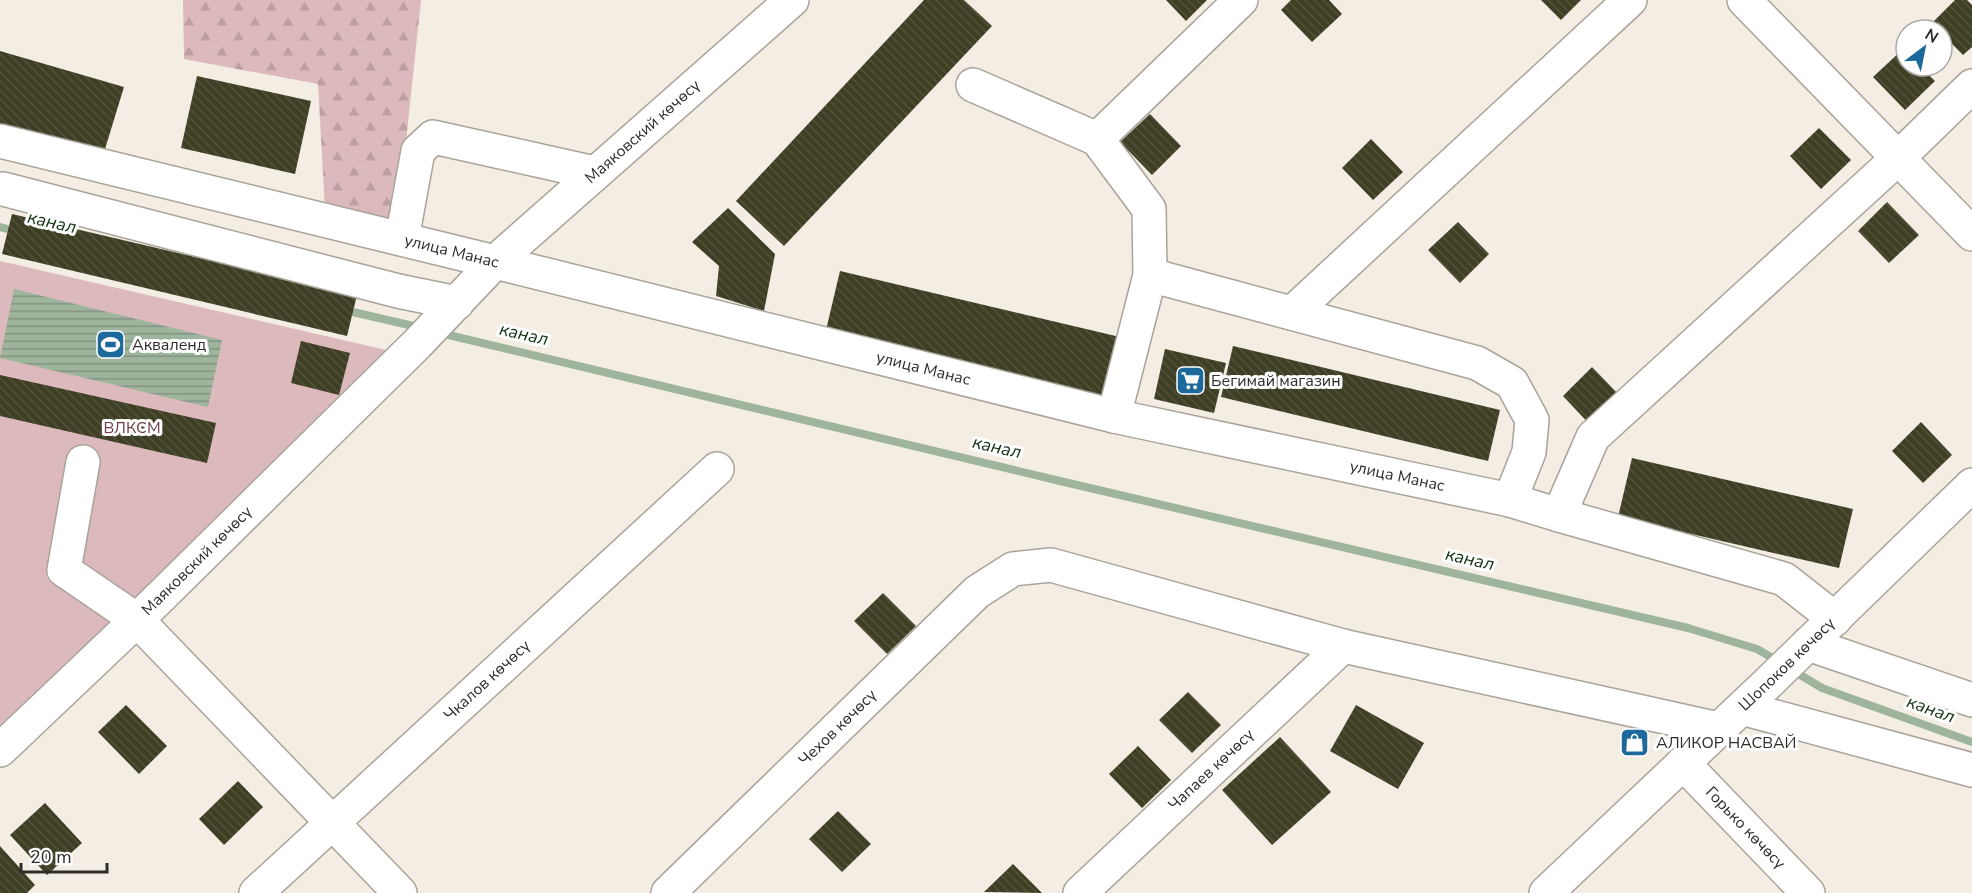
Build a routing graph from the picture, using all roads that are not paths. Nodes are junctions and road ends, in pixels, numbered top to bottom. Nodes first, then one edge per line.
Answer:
1 (792, 0) edge
2 (1241, 0) edge
3 (1630, 0) edge
4 (1744, 0) edge
5 (973, 84) dead end
6 (1972, 86) edge
7 (1097, 139) junction
8 (0, 141) edge
9 (1898, 159) junction
10 (596, 173) junction
11 (3, 189) dead end
12 (1972, 234) edge
13 (402, 239) junction
14 (495, 262) junction
15 (1150, 275) junction
16 (455, 305) junction
17 (1292, 313) junction
18 (1114, 416) junction
19 (83, 462) dead end
20 (717, 469) dead end
21 (1972, 485) edge
22 (1510, 500) junction
23 (1559, 515) junction
24 (1835, 618) junction
25 (137, 620) junction
26 (1807, 644) junction
27 (1343, 646) junction
28 (1972, 700) edge
29 (1730, 719) junction
30 (0, 750) edge
31 (1683, 762) junction
32 (1972, 770) edge
33 (332, 823) junction
34 (256, 893) edge
35 (400, 893) edge
36 (668, 893) edge
37 (1080, 893) edge
38 (1546, 893) edge
39 (1808, 893) edge

1 - 10 street, Маяковский көчөсү
2 - 7 street
3 - 17 street
4 - 9 street
5 - 7 street
6 - 9 street
7 - 15 street
8 - 13 street, улица Манас
9 - 12 street
9 - 23 street
10 - 13 street
10 - 14 street, Маяковский көчөсү
11 - 16 street
13 - 14 street, улица Манас
14 - 16 street, Маяковский көчөсү
14 - 18 street, улица Манас
15 - 17 street
15 - 18 street
16 - 25 street, Маяковский көчөсү
17 - 22 street
18 - 22 street, улица Манас
19 - 25 street
20 - 33 street, Чкалов көчөсү
21 - 24 street, Шопоков көчөсү
22 - 23 street, улица Манас
23 - 24 street, улица Манас
24 - 26 street, Шопоков көчөсү
25 - 30 street, Маяковский көчөсү
25 - 33 street
26 - 28 street
26 - 29 street, Шопоков көчөсү
27 - 29 street
27 - 36 street, Чехов көчөсү
27 - 37 street, Чапаев көчөсү
29 - 31 street, Шопоков көчөсү
29 - 32 street
31 - 38 street, Шопоков көчөсү
31 - 39 street, Горько көчөсү
33 - 34 street, Чкалов көчөсү
33 - 35 street

